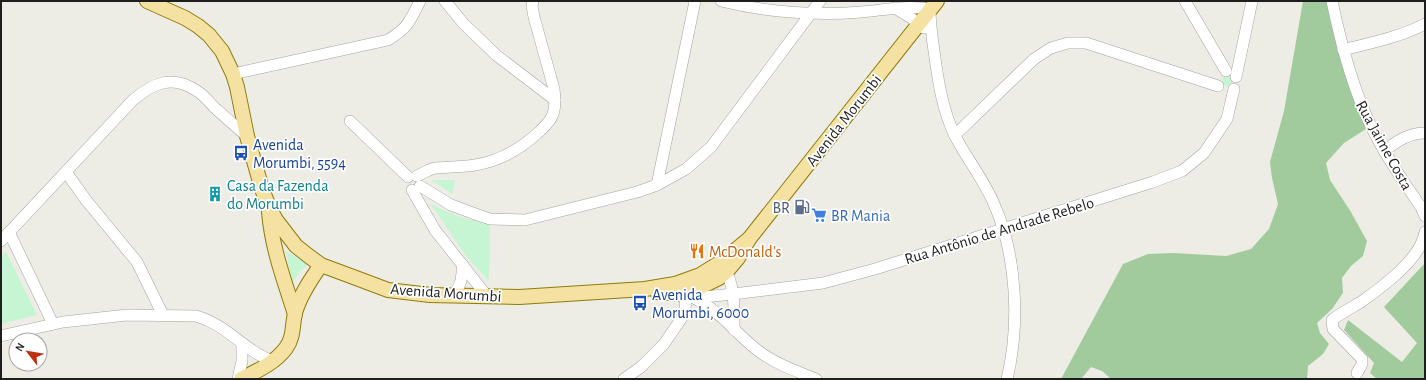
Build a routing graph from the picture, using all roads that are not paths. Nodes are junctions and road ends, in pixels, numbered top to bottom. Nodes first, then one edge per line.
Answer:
1 (147, 1) edge
2 (420, 1) edge
3 (445, 1) edge
4 (534, 1) edge
5 (694, 1) edge
6 (722, 1) edge
7 (820, 1) edge
8 (1185, 1) edge
9 (1252, 1) edge
10 (1332, 1) edge
11 (934, 5) edge
12 (895, 8) junction
13 (811, 13) junction
14 (919, 24) junction
15 (1425, 24) edge
16 (932, 38) junction
17 (1343, 50) junction
18 (233, 74) junction
19 (1227, 78) junction
20 (555, 100) junction
21 (350, 121) dead end
22 (1425, 133) edge
23 (955, 135) junction
24 (247, 136) junction
25 (1384, 151) junction
26 (66, 172) junction
27 (414, 182) junction
28 (657, 185) junction
29 (269, 208) junction
30 (1425, 216) edge
31 (1003, 228) junction
32 (1425, 232) edge
33 (5, 236) edge
34 (296, 246) junction
35 (277, 258) junction
36 (321, 264) junction
37 (463, 265) junction
38 (721, 266) junction
39 (645, 289) junction
40 (288, 292) junction
41 (303, 294) junction
42 (686, 294) junction
43 (733, 294) junction
44 (455, 295) junction
45 (486, 296) junction
46 (295, 314) junction
47 (163, 315) junction
48 (53, 324) junction
49 (734, 330) junction
50 (1, 336) edge
51 (242, 343) junction
52 (272, 361) junction
53 (1357, 372) dead end
54 (239, 379) edge
55 (624, 379) edge
56 (816, 379) edge
57 (1007, 379) edge

1 - 18 main road, Avenida Morumbi
2 - 18 street
3 - 20 street
4 - 20 street
5 - 28 street
6 - 13 street
7 - 13 street
8 - 19 street, Rua Antônio de Andrade Rebelo
9 - 19 street
10 - 17 street, Rua Jaime Costa
11 - 12 street
11 - 14 main road, Avenida Morumbi
11 - 16 street
12 - 13 street
12 - 14 street
13 - 28 street
14 - 16 street
14 - 38 main road, Avenida Morumbi
15 - 17 street
16 - 23 street
17 - 25 street, Rua Jaime Costa
18 - 24 main road, Avenida Morumbi
19 - 23 street
19 - 31 street, Rua Antônio de Andrade Rebelo
20 - 27 street
21 - 27 street
22 - 25 street
23 - 31 street
24 - 26 street
24 - 29 main road, Avenida Morumbi
25 - 30 street, Rua Jaime Costa
26 - 33 street
26 - 47 street
27 - 28 street
27 - 37 street
29 - 34 main road, Avenida Morumbi
29 - 35 main road
31 - 43 street, Rua Antônio de Andrade Rebelo
31 - 57 street
32 - 53 street
33 - 48 street
34 - 35 main road
34 - 36 main road, Avenida Morumbi
35 - 40 main road
36 - 41 main road
36 - 44 main road, Avenida Morumbi
37 - 44 street
37 - 45 street
38 - 39 main road, Avenida Morumbi
38 - 42 main road
38 - 43 street
39 - 42 main road, Avenida Morumbi
39 - 45 main road, Avenida Morumbi
40 - 41 main road
40 - 46 main road
41 - 46 main road
42 - 43 street, Rua Antônio de Andrade Rebelo
42 - 49 street
42 - 55 street
43 - 49 street
44 - 45 main road, Avenida Morumbi
46 - 52 main road
47 - 48 street
47 - 51 street
48 - 50 street
49 - 56 street
51 - 52 street
51 - 54 street
52 - 54 main road

